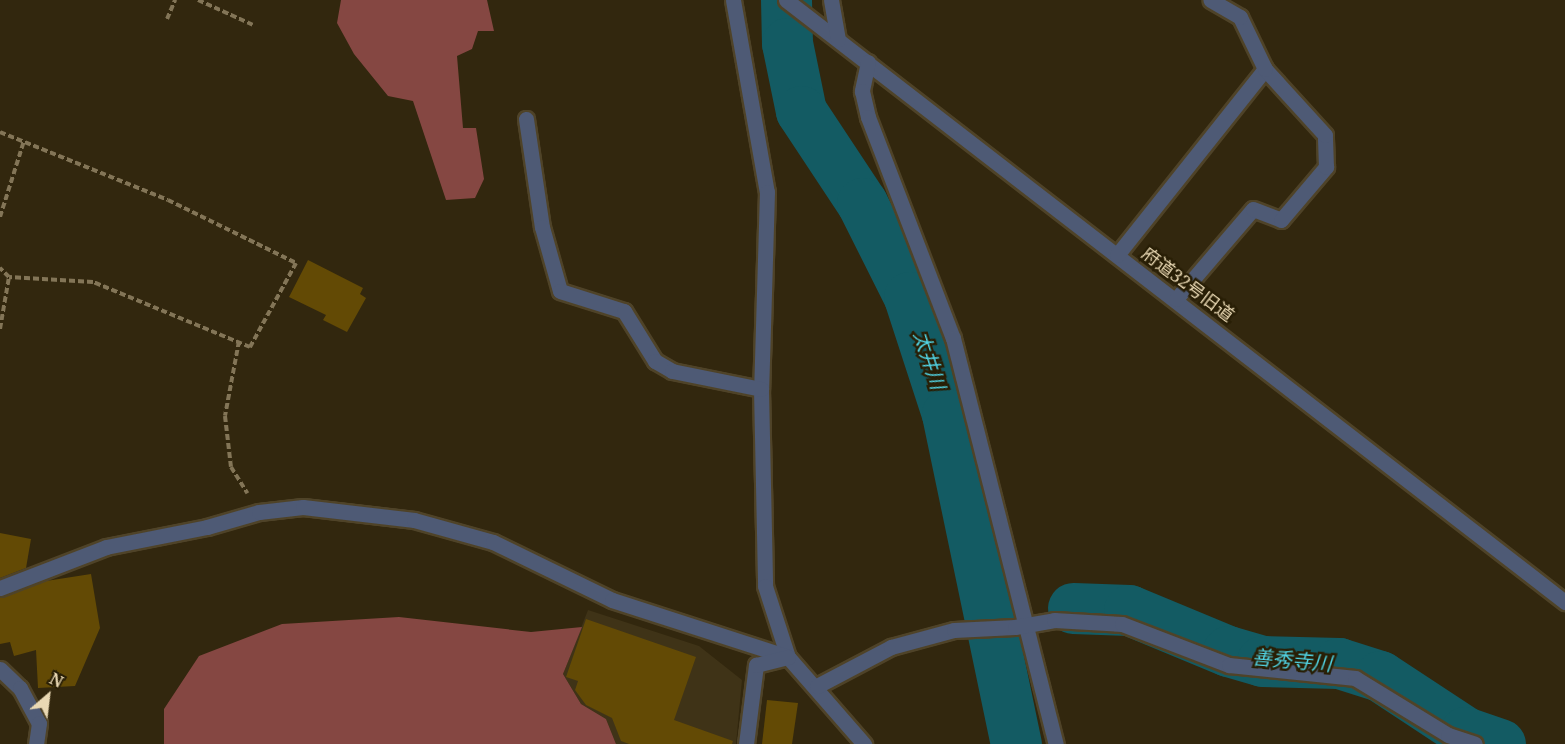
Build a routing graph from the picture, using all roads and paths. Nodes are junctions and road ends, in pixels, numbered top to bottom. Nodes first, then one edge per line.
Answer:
1 (175, 0) edge
2 (198, 0) edge
3 (733, 0) edge
4 (786, 0) edge
5 (831, 0) edge
6 (1211, 0) edge
7 (167, 19) dead end
8 (253, 25) dead end
9 (838, 39) junction
10 (868, 62) junction
11 (1265, 69) junction
12 (525, 119) dead end
13 (0, 132) edge
14 (24, 141) junction
15 (0, 217) edge
16 (1117, 255) junction
17 (0, 268) edge
18 (9, 277) junction
19 (1176, 299) junction
20 (0, 329) edge
21 (239, 341) junction
22 (761, 390) junction
23 (259, 512) junction
24 (0, 588) edge
25 (1565, 602) edge
26 (1022, 626) junction
27 (788, 657) junction
28 (0, 669) edge
29 (817, 686) junction
30 (36, 744) edge
31 (746, 744) edge
32 (864, 744) edge
33 (1056, 744) edge
34 (1475, 744) edge

1 - 7 path
2 - 8 path
3 - 22 street
4 - 9 street, 府道32号旧道
5 - 9 street
6 - 11 street
9 - 10 street, 府道32号旧道
10 - 16 street, 府道32号旧道
10 - 26 street
11 - 16 street
11 - 19 street
12 - 22 street
13 - 14 path
14 - 15 path
14 - 21 path
16 - 19 street, 府道32号旧道
17 - 18 path
18 - 20 path
18 - 21 path
19 - 25 street, 府道32号旧道
21 - 23 path
22 - 27 street
23 - 24 street
23 - 27 street
26 - 29 street
26 - 33 street
26 - 34 street
27 - 29 street
27 - 31 street
28 - 30 street
29 - 32 street

